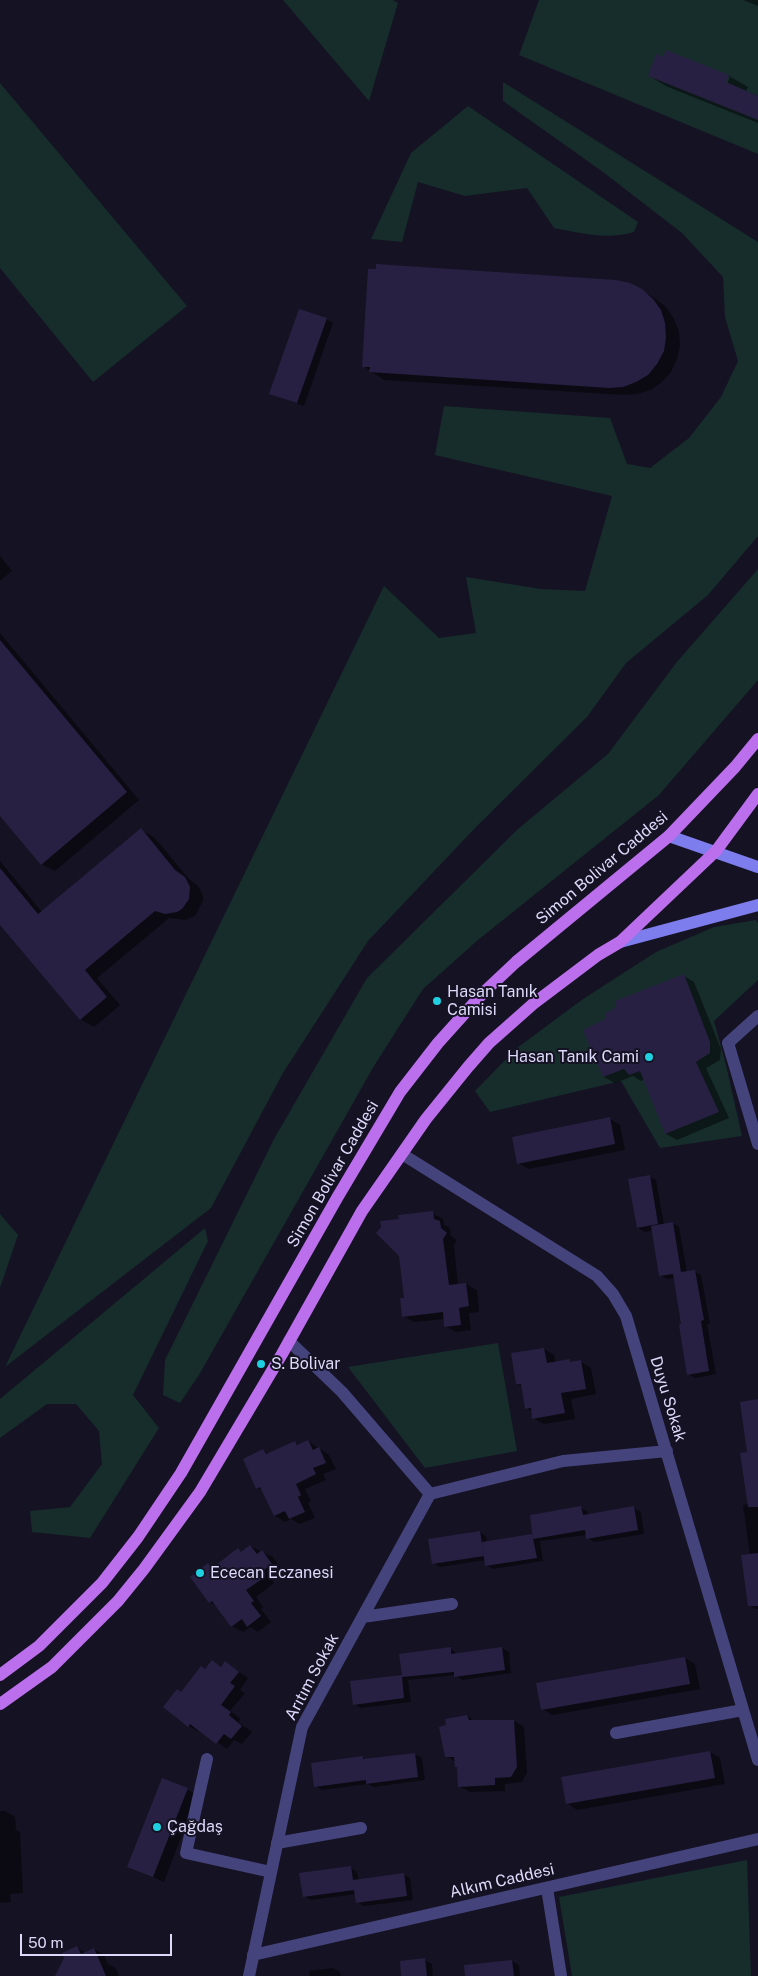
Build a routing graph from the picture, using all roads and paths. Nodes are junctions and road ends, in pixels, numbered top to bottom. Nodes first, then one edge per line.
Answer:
1 (758, 739) edge
2 (758, 794) edge
3 (669, 836) junction
4 (716, 851) junction
5 (758, 867) edge
6 (758, 904) edge
7 (620, 942) junction
8 (758, 1016) edge
9 (758, 1144) edge
10 (402, 1154) junction
11 (289, 1341) junction
12 (667, 1451) junction
13 (430, 1494) junction
14 (452, 1604) dead end
15 (363, 1616) junction
16 (0, 1675) edge
17 (0, 1704) edge
18 (743, 1710) junction
19 (616, 1733) dead end
20 (207, 1759) dead end
21 (758, 1760) edge
22 (361, 1828) dead end
23 (758, 1840) edge
24 (277, 1843) junction
25 (271, 1872) junction
26 (547, 1888) junction
27 (253, 1955) junction
28 (249, 1976) edge
29 (561, 1976) edge

1 - 3 main road, Simon Bolivar Caddesi
2 - 4 main road
3 - 4 main road
3 - 16 main road, Simon Bolivar Caddesi
4 - 5 main road
4 - 7 main road
6 - 7 main road
7 - 10 main road
8 - 9 street
10 - 11 main road
10 - 12 street, Duyu Sokak
11 - 13 street
11 - 17 main road
12 - 13 street
12 - 18 street, Duyu Sokak
13 - 15 street, Arıtım Sokak
14 - 15 street
15 - 24 street, Arıtım Sokak
18 - 19 street
18 - 21 street, Duyu Sokak
20 - 25 street
22 - 24 street
23 - 26 street, Alkım Caddesi
24 - 25 street, Arıtım Sokak
25 - 27 street, Arıtım Sokak
26 - 27 street, Alkım Caddesi
26 - 29 street
27 - 28 street, Arıtım Sokak

